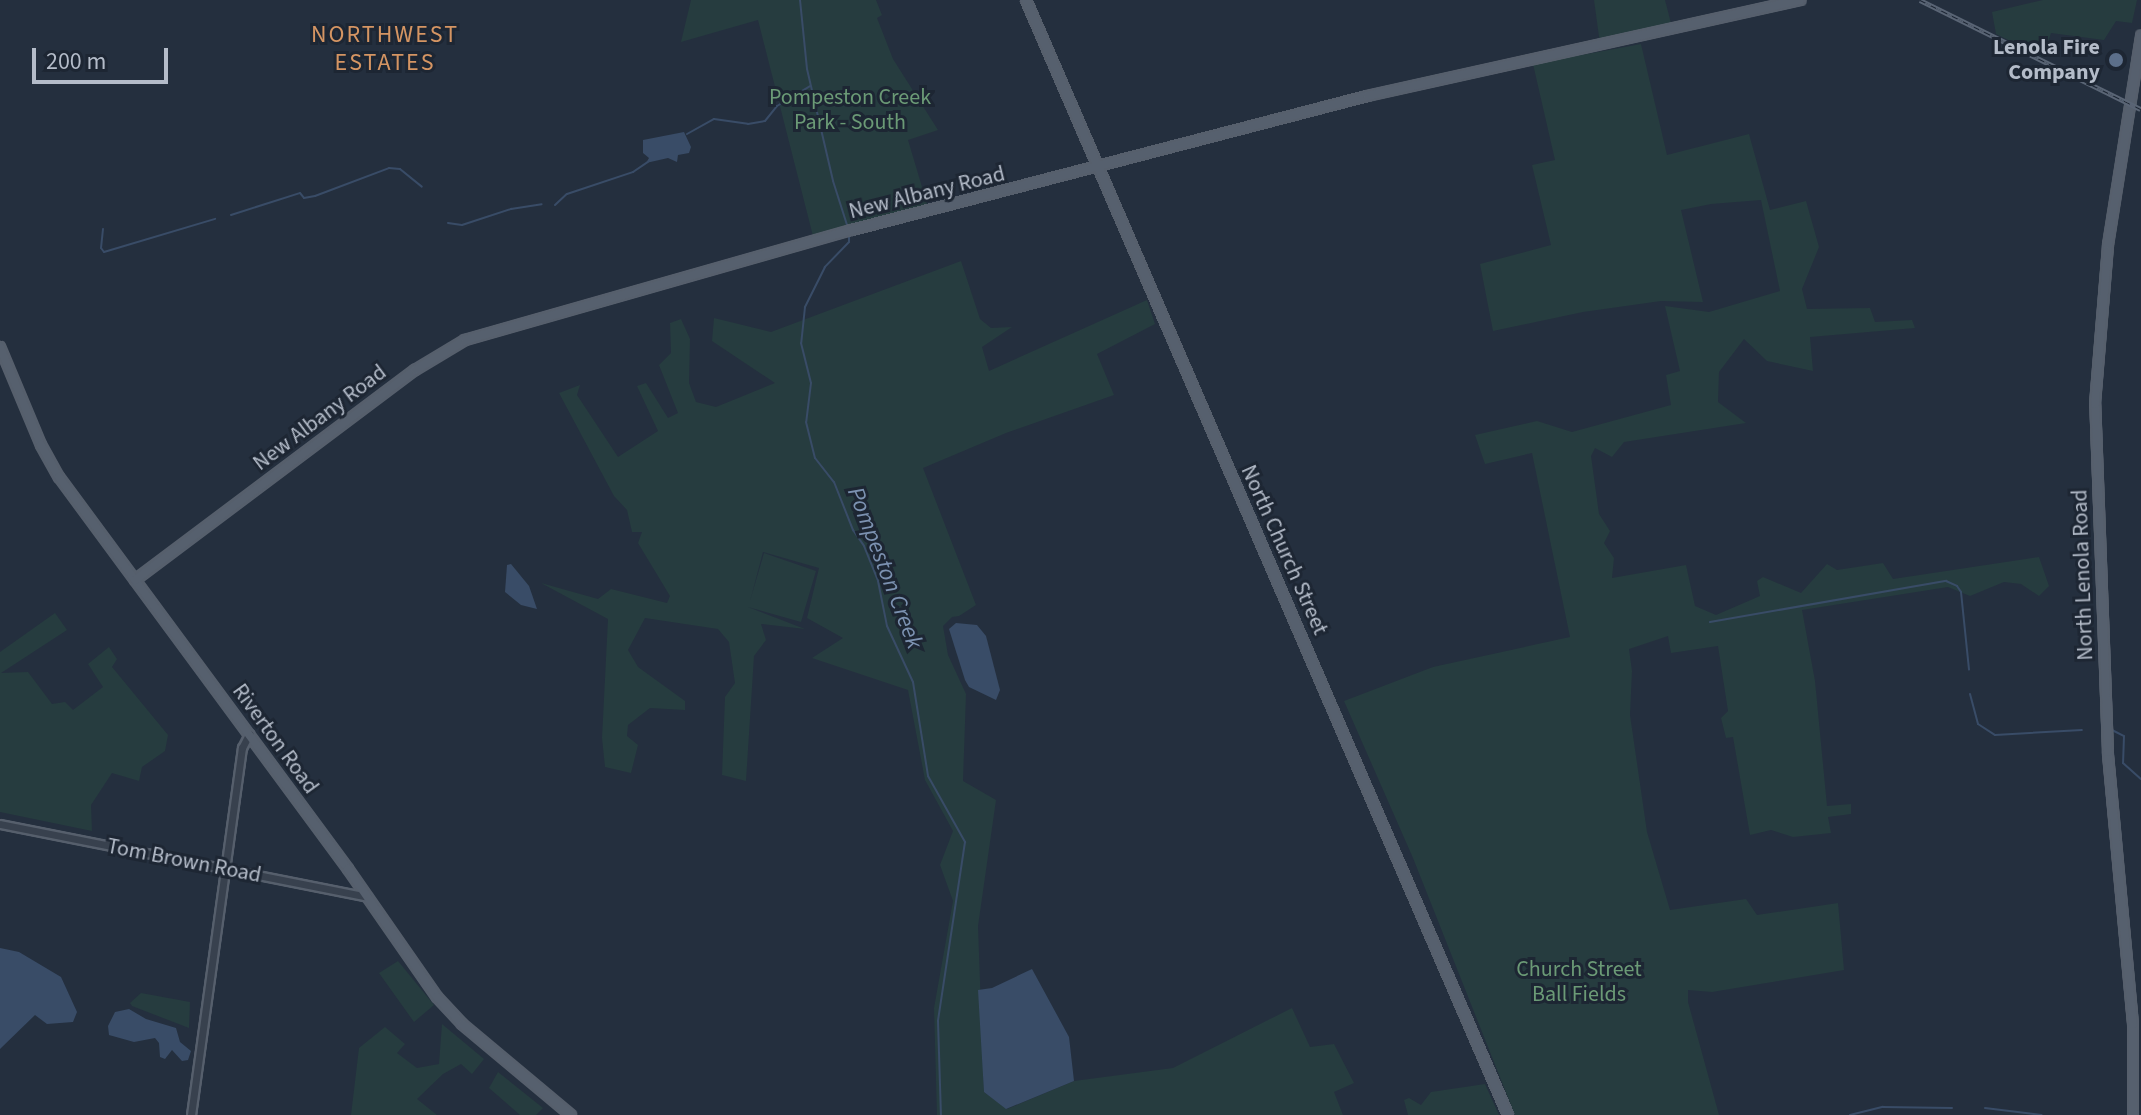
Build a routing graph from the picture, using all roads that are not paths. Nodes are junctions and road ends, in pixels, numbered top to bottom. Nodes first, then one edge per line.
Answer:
1 (1026, 0) edge
2 (1800, 0) edge
3 (2141, 36) edge
4 (1100, 168) junction
5 (0, 347) edge
6 (135, 580) junction
7 (249, 734) junction
8 (0, 824) edge
9 (225, 870) junction
10 (367, 897) junction
11 (191, 1115) edge
12 (571, 1115) edge
13 (1508, 1115) edge
14 (2133, 1115) edge

1 - 4 main road, North Church Street
2 - 4 main road, New Albany Road
3 - 14 main road, North Lenola Road
4 - 6 main road, New Albany Road
4 - 13 main road, North Church Street
5 - 6 main road, Riverton Road
6 - 7 main road, Riverton Road
7 - 9 street
7 - 10 main road, Riverton Road
8 - 9 street, Tom Brown Road
9 - 10 street, Tom Brown Road
9 - 11 street
10 - 12 main road, Riverton Road

